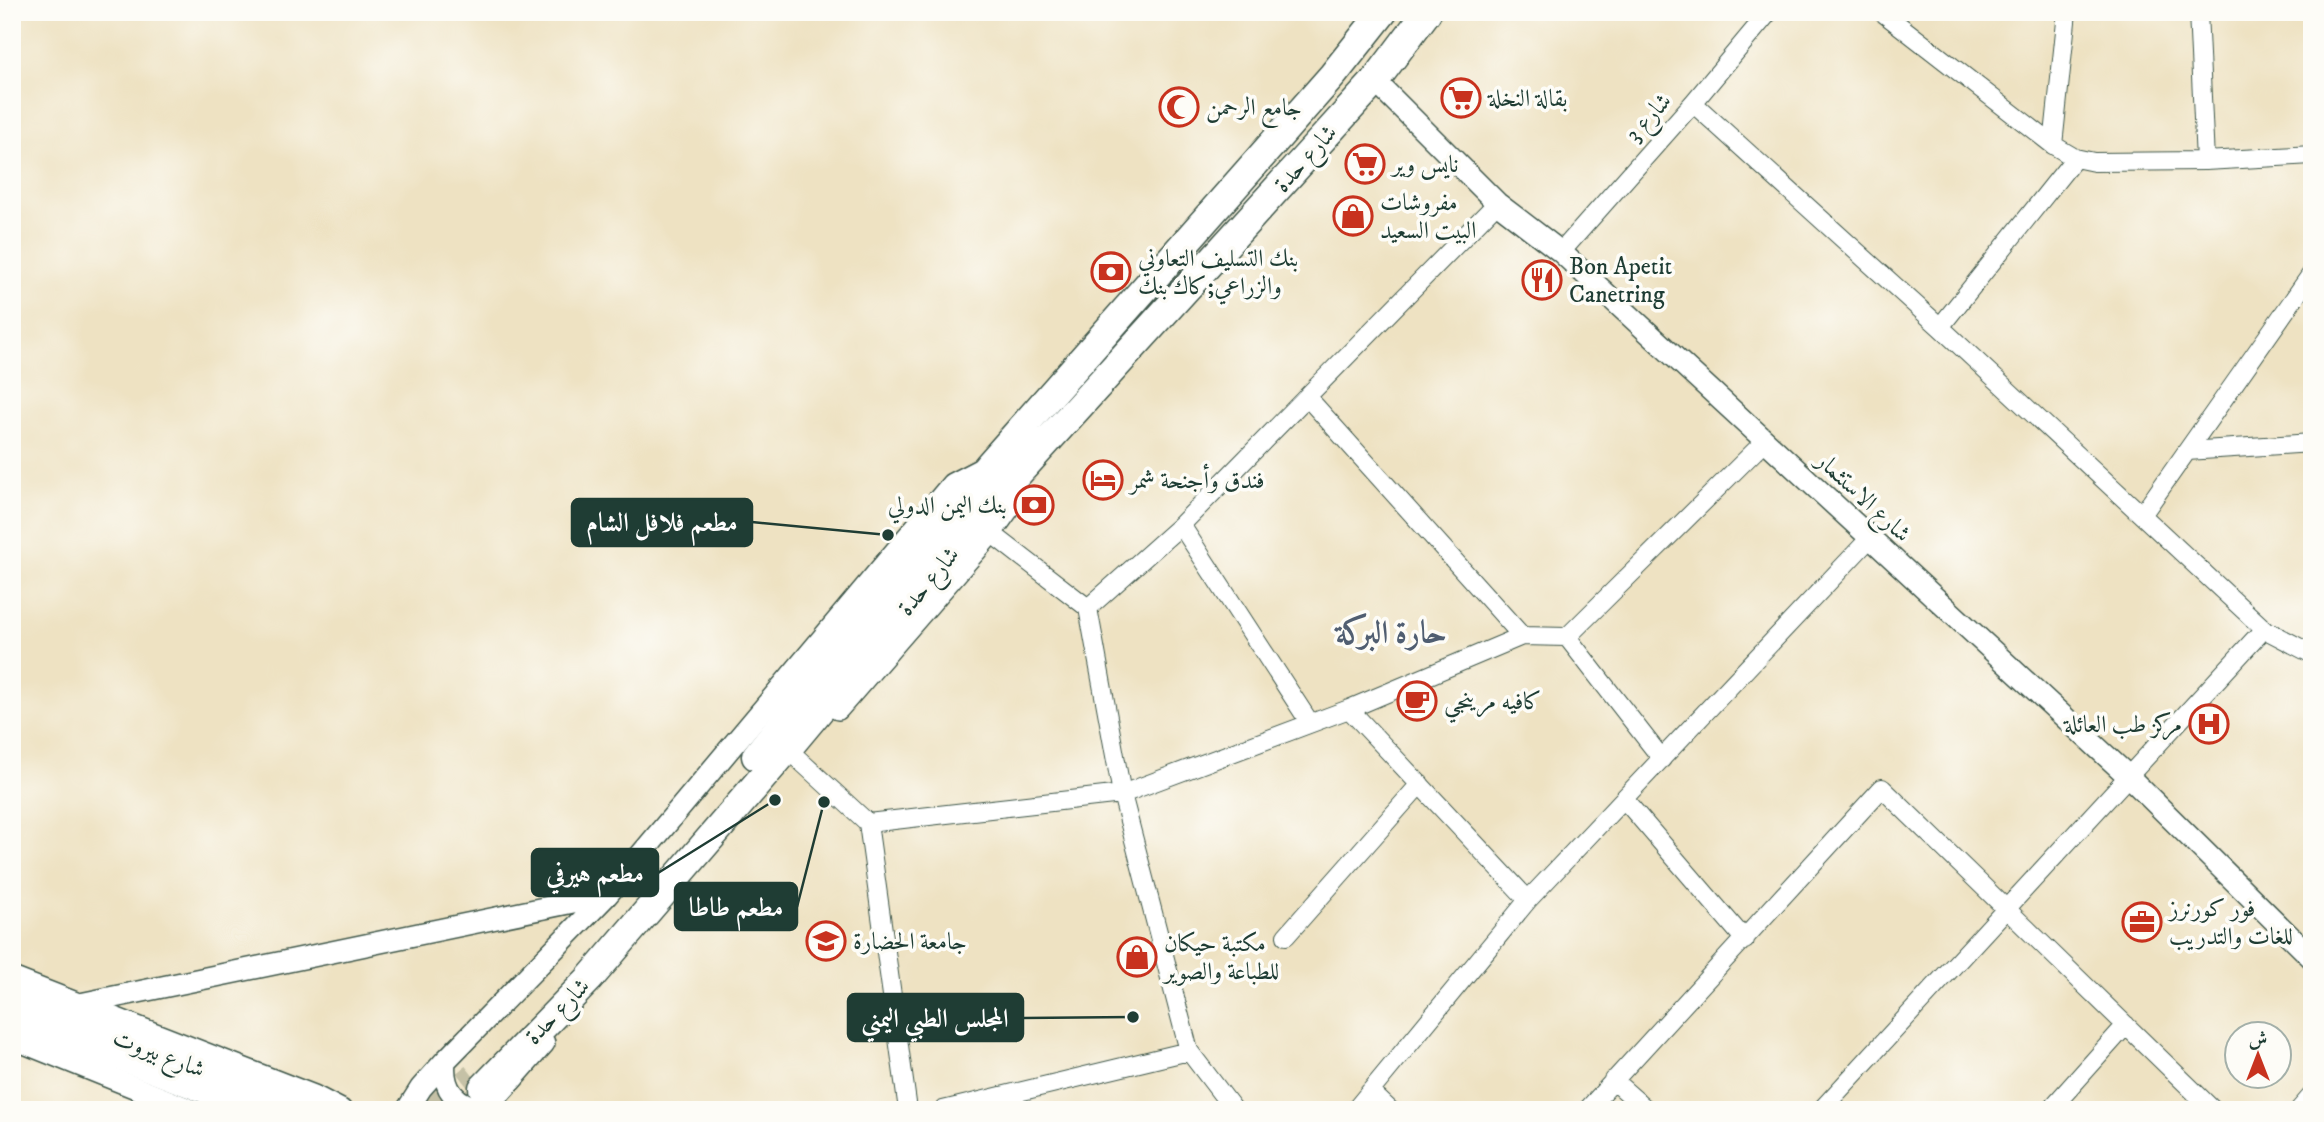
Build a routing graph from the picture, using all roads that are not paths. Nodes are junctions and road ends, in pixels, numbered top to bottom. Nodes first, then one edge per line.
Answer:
1 (1383, 12) edge
2 (1427, 12) edge
3 (1769, 12) edge
4 (1882, 12) edge
5 (2067, 12) edge
6 (2198, 12) edge
7 (1375, 81) junction
8 (1693, 103) junction
9 (2053, 145) junction
10 (2312, 155) edge
11 (2075, 158) junction
12 (2205, 162) junction
13 (1497, 203) junction
14 (1561, 252) junction
15 (2312, 273) edge
16 (1940, 327) junction
17 (1308, 398) junction
18 (1765, 441) junction
19 (2312, 443) edge
20 (2187, 451) junction
21 (989, 465) junction
22 (1011, 481) junction
23 (2142, 515) junction
24 (1181, 525) junction
25 (991, 533) junction
26 (1870, 538) junction
27 (1088, 608) junction
28 (2264, 629) junction
29 (1522, 636) junction
30 (1567, 637) junction
31 (2312, 654) edge
32 (1349, 709) junction
33 (1310, 723) junction
34 (796, 757) junction
35 (1662, 759) junction
36 (2128, 776) junction
37 (1419, 784) junction
38 (1122, 794) junction
39 (1624, 799) junction
40 (868, 823) junction
41 (607, 895) junction
42 (1528, 900) junction
43 (2006, 908) junction
44 (1286, 936) dead end
45 (1745, 940) junction
46 (2312, 958) edge
47 (12, 978) edge
48 (12, 995) edge
49 (80, 1004) junction
50 (12, 1016) edge
51 (2126, 1026) junction
52 (12, 1038) edge
53 (1189, 1051) junction
54 (445, 1061) junction
55 (1613, 1080) junction
56 (1371, 1092) junction
57 (480, 1095) edge
58 (2312, 1095) edge
59 (191, 1110) edge
60 (254, 1110) edge
61 (306, 1110) edge
62 (341, 1110) edge
63 (407, 1110) edge
64 (908, 1110) edge
65 (943, 1110) edge
66 (1234, 1110) edge
67 (1355, 1110) edge
68 (1390, 1110) edge
69 (1587, 1110) edge
70 (1647, 1110) edge
71 (1821, 1110) edge
72 (2050, 1110) edge
73 (2213, 1110) edge
74 (2299, 1110) edge

1 - 21 main road, شارع حدة
2 - 7 main road, شارع حدة
3 - 8 street, شارع 3
4 - 9 street
5 - 9 street
6 - 12 street
7 - 13 street, شارع الاستثمار
7 - 22 main road, شارع حدة
8 - 14 street, شارع 3
8 - 16 street
9 - 11 street
10 - 12 street
11 - 12 street
11 - 16 street
13 - 14 street, شارع الاستثمار
13 - 17 street
14 - 18 street, شارع الاستثمار
15 - 20 street
16 - 23 street
17 - 24 street
17 - 29 street
18 - 26 street, شارع الاستثمار
18 - 30 street
19 - 20 street
20 - 23 street
21 - 41 street
21 - 57 main road, شارع حدة
22 - 25 street
22 - 57 main road, شارع حدة
23 - 28 street
24 - 27 street
24 - 33 street
25 - 27 street
25 - 34 street
26 - 35 street
26 - 36 street, شارع الاستثمار
27 - 38 street
28 - 31 street
28 - 36 street
29 - 30 street
29 - 32 street
30 - 35 street
32 - 33 street
32 - 37 street
33 - 38 street
34 - 40 street
34 - 57 street
35 - 39 street
36 - 43 street
36 - 46 street, شارع الاستثمار
37 - 42 street
37 - 44 street
38 - 40 street
38 - 53 street
39 - 42 street
39 - 45 street
40 - 64 street
41 - 49 street
41 - 54 street
42 - 56 street
43 - 45 street
43 - 51 street
43 - 71 street
45 - 55 street
47 - 49 street
48 - 61 main road, شارع بيروت
49 - 62 street
50 - 60 main road, شارع بيروت
51 - 72 street
51 - 73 street
52 - 59 street
53 - 65 street
53 - 66 street
54 - 57 street
54 - 63 street
55 - 69 street
55 - 70 street
56 - 67 street
56 - 68 street
58 - 74 street

